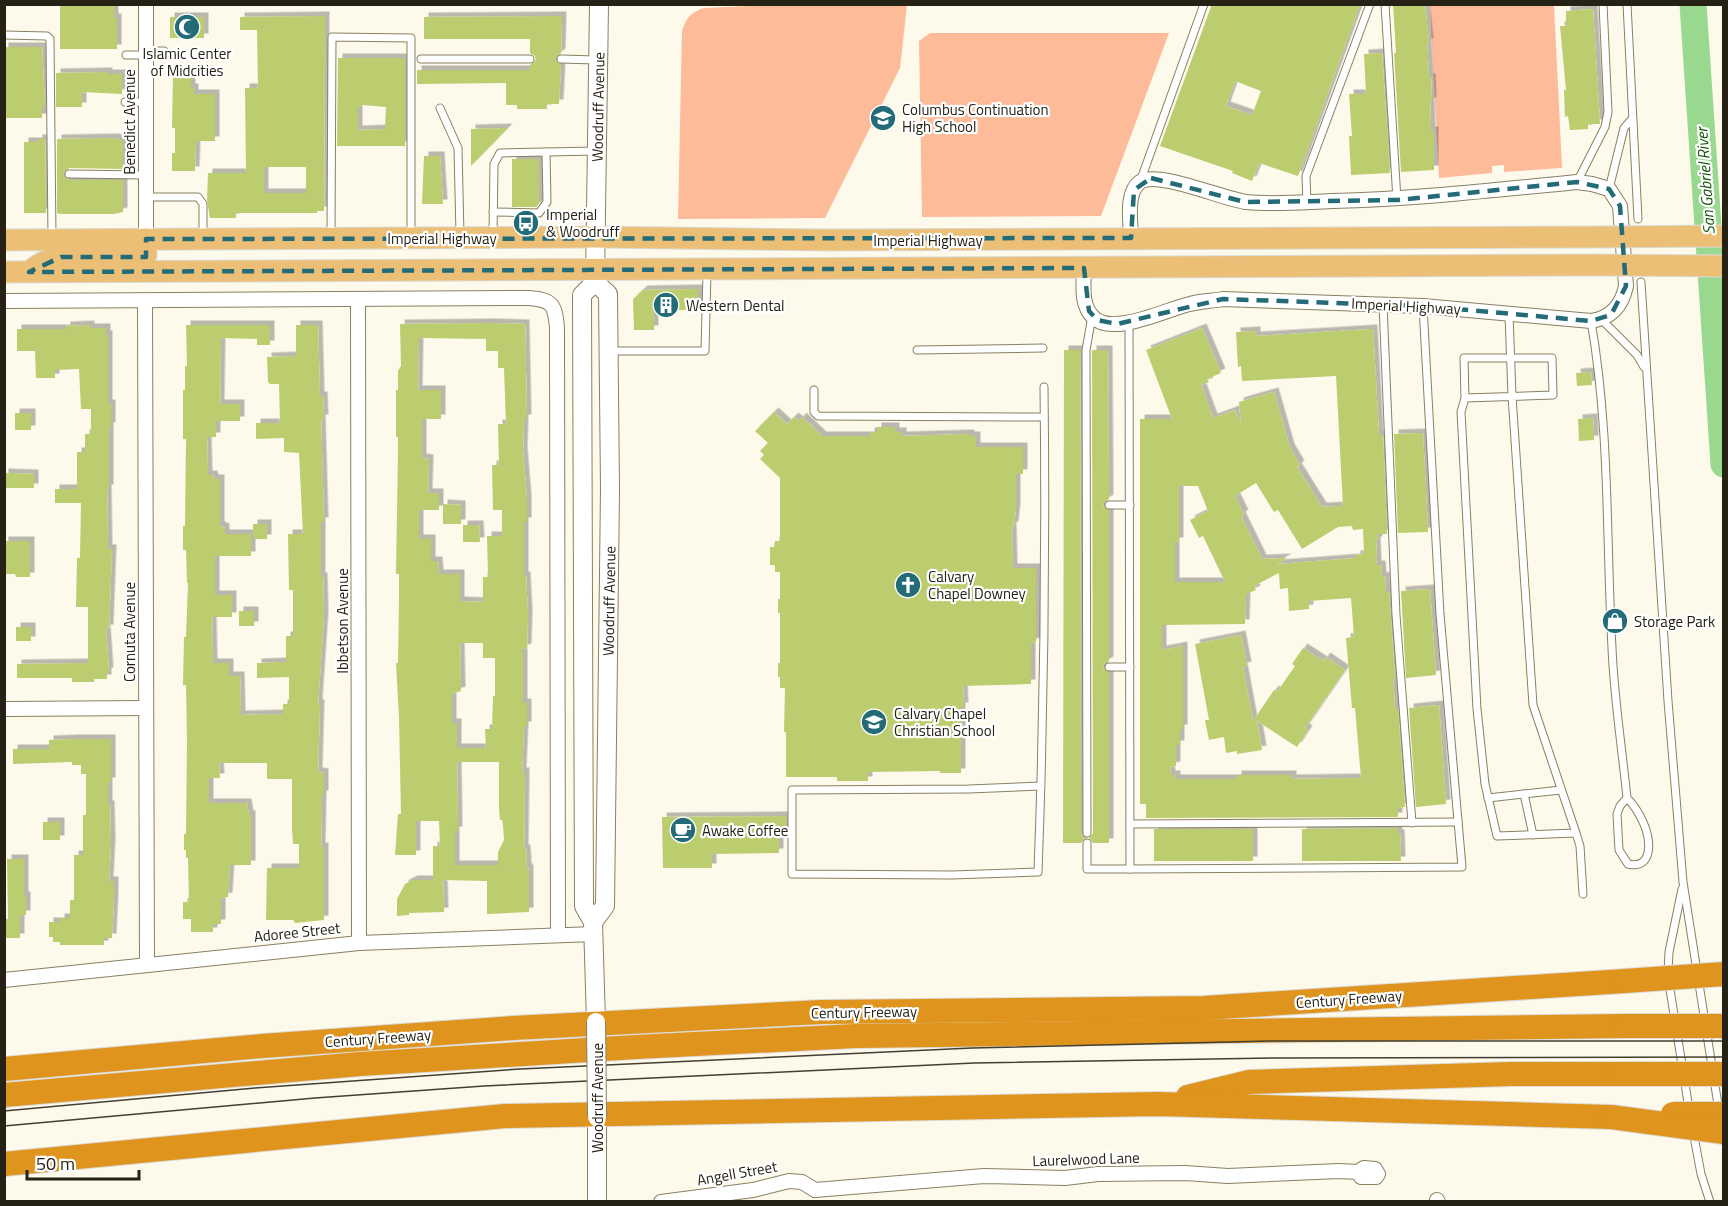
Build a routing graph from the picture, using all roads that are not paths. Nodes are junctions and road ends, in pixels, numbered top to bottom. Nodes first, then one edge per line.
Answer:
1 (146, 4) edge
2 (599, 4) edge
3 (1204, 4) edge
4 (1370, 4) edge
5 (1385, 4) edge
6 (1603, 4) edge
7 (1627, 4) edge
8 (4, 35) edge
9 (164, 51) dead end
10 (146, 53) junction
11 (126, 55) dead end
12 (421, 59) dead end
13 (530, 60) dead end
14 (561, 60) dead end
15 (599, 60) junction
16 (125, 102) dead end
17 (146, 102) junction
18 (440, 108) dead end
19 (1632, 119) junction
20 (597, 151) junction
21 (546, 152) junction
22 (69, 174) dead end
23 (146, 175) junction
24 (1140, 182) junction
25 (1577, 182) junction
26 (1609, 189) junction
27 (146, 197) junction
28 (1397, 200) junction
29 (1307, 202) junction
30 (493, 212) junction
31 (1638, 219) dead end
32 (1724, 236) edge
33 (595, 237) junction
34 (460, 238) junction
35 (493, 238) junction
36 (1131, 238) junction
37 (203, 239) junction
38 (331, 239) junction
39 (411, 239) junction
40 (4, 240) edge
41 (52, 240) junction
42 (146, 240) junction
43 (1724, 266) edge
44 (1084, 268) junction
45 (707, 270) junction
46 (4, 272) edge
47 (29, 272) junction
48 (594, 275) junction
49 (1641, 282) dead end
50 (358, 300) junction
51 (4, 301) edge
52 (145, 301) junction
53 (1383, 304) junction
54 (1423, 306) junction
55 (1509, 314) junction
56 (1092, 316) junction
57 (1596, 320) junction
58 (1129, 322) junction
59 (1043, 348) dead end
60 (916, 350) dead end
61 (609, 351) junction
62 (1511, 358) junction
63 (1646, 370) junction
64 (1044, 387) dead end
65 (814, 390) dead end
66 (1512, 396) junction
67 (1466, 398) junction
68 (1044, 417) junction
69 (1109, 505) dead end
70 (1130, 505) junction
71 (596, 613) junction
72 (1109, 666) dead end
73 (1130, 667) junction
74 (146, 708) junction
75 (4, 709) edge
76 (1041, 786) junction
77 (1561, 790) junction
78 (1524, 794) junction
79 (1488, 798) junction
80 (1627, 798) junction
81 (1458, 822) junction
82 (1412, 823) junction
83 (1130, 824) junction
84 (1087, 833) dead end
85 (1576, 833) junction
86 (1533, 835) junction
87 (1087, 843) dead end
88 (1130, 869) junction
89 (1683, 882) junction
90 (1583, 894) dead end
91 (594, 928) junction
92 (558, 935) junction
93 (359, 943) junction
94 (147, 964) junction
95 (1724, 974) edge
96 (4, 980) edge
97 (1204, 1008) junction
98 (1564, 1026) junction
99 (1724, 1026) edge
100 (4, 1069) edge
101 (1724, 1074) edge
102 (4, 1095) edge
103 (1157, 1104) junction
104 (1724, 1114) edge
105 (1611, 1117) junction
106 (1724, 1132) edge
107 (1724, 1137) edge
108 (4, 1164) edge
109 (1358, 1173) dead end
110 (816, 1196) edge
111 (597, 1202) edge
112 (661, 1202) edge
113 (1710, 1202) edge

1 - 10 street, Benedict Avenue
2 - 15 main road, Woodruff Avenue
3 - 24 lane
4 - 29 lane
5 - 28 lane
6 - 25 lane
7 - 19 lane
8 - 41 lane
9 - 10 lane
10 - 11 lane
10 - 17 street, Benedict Avenue
12 - 13 lane
14 - 15 lane
15 - 20 main road, Woodruff Avenue
16 - 17 lane
17 - 23 street, Benedict Avenue
18 - 34 lane
19 - 26 lane
19 - 31 lane
20 - 21 lane
20 - 33 main road, Woodruff Avenue
21 - 30 lane
21 - 30 lane
22 - 23 lane
23 - 27 street, Benedict Avenue
24 - 29 street
24 - 36 street
25 - 26 street
25 - 28 street
26 - 57 street
27 - 37 lane
27 - 42 street, Benedict Avenue
28 - 29 street
30 - 35 lane
32 - 36 main road, Imperial Highway, bridge
33 - 35 main road, Imperial Highway
33 - 36 main road, Imperial Highway
33 - 48 main road, Woodruff Avenue
34 - 35 main road, Imperial Highway
34 - 39 main road, Imperial Highway
37 - 38 main road, Imperial Highway
37 - 42 main road, Imperial Highway
38 - 39 main road, Imperial Highway
38 - 39 lane
40 - 41 main road, Imperial Highway
41 - 42 main road, Imperial Highway
42 - 47 main road
43 - 44 main road, Imperial Highway, bridge
44 - 45 main road, Imperial Highway
44 - 56 street
45 - 48 main road, Imperial Highway
45 - 61 lane
46 - 47 main road, Imperial Highway
47 - 48 main road, Imperial Highway
48 - 61 main road, Woodruff Avenue
48 - 71 main road, Woodruff Avenue
49 - 63 lane
50 - 52 street
50 - 92 street
50 - 93 street, Ibbetson Avenue
51 - 52 street
52 - 74 street, Cornuta Avenue
53 - 54 street, Imperial Highway
53 - 58 street, Imperial Highway
53 - 82 lane
54 - 55 street, Imperial Highway
54 - 81 lane
55 - 57 street, Imperial Highway
55 - 62 lane
56 - 58 street, Imperial Highway
56 - 84 lane
57 - 63 lane
57 - 80 lane
58 - 70 lane
59 - 60 lane
61 - 71 main road, Woodruff Avenue
62 - 66 lane
62 - 66 lane
62 - 67 lane
63 - 89 lane
64 - 68 lane
65 - 68 lane
66 - 67 lane
66 - 77 lane
67 - 79 lane
68 - 76 lane
69 - 70 lane
70 - 73 lane
71 - 91 main road, Woodruff Avenue
71 - 91 main road, Woodruff Avenue
72 - 73 lane
73 - 83 lane
74 - 75 street
74 - 94 street, Cornuta Avenue
76 - 76 lane
77 - 78 lane
77 - 85 lane
78 - 79 lane
78 - 86 lane
79 - 86 lane
80 - 80 lane
81 - 82 lane
81 - 88 lane
82 - 83 lane
83 - 88 lane
85 - 86 lane
85 - 90 lane
87 - 88 lane
89 - 107 lane
89 - 113 lane
91 - 92 street, Adoree Street
91 - 111 main road, Woodruff Avenue, bridge
92 - 93 street, Adoree Street
93 - 94 street, Adoree Street
94 - 96 street, Adoree Street
95 - 97 highway, Century Freeway, bridge
97 - 98 highway
97 - 100 highway, Century Freeway
98 - 99 highway, bridge
98 - 102 highway
101 - 103 highway, bridge
103 - 105 highway
103 - 108 highway
104 - 105 highway, bridge
105 - 106 highway, bridge
109 - 110 street, Laurelwood Lane
110 - 112 street, Angell Street

